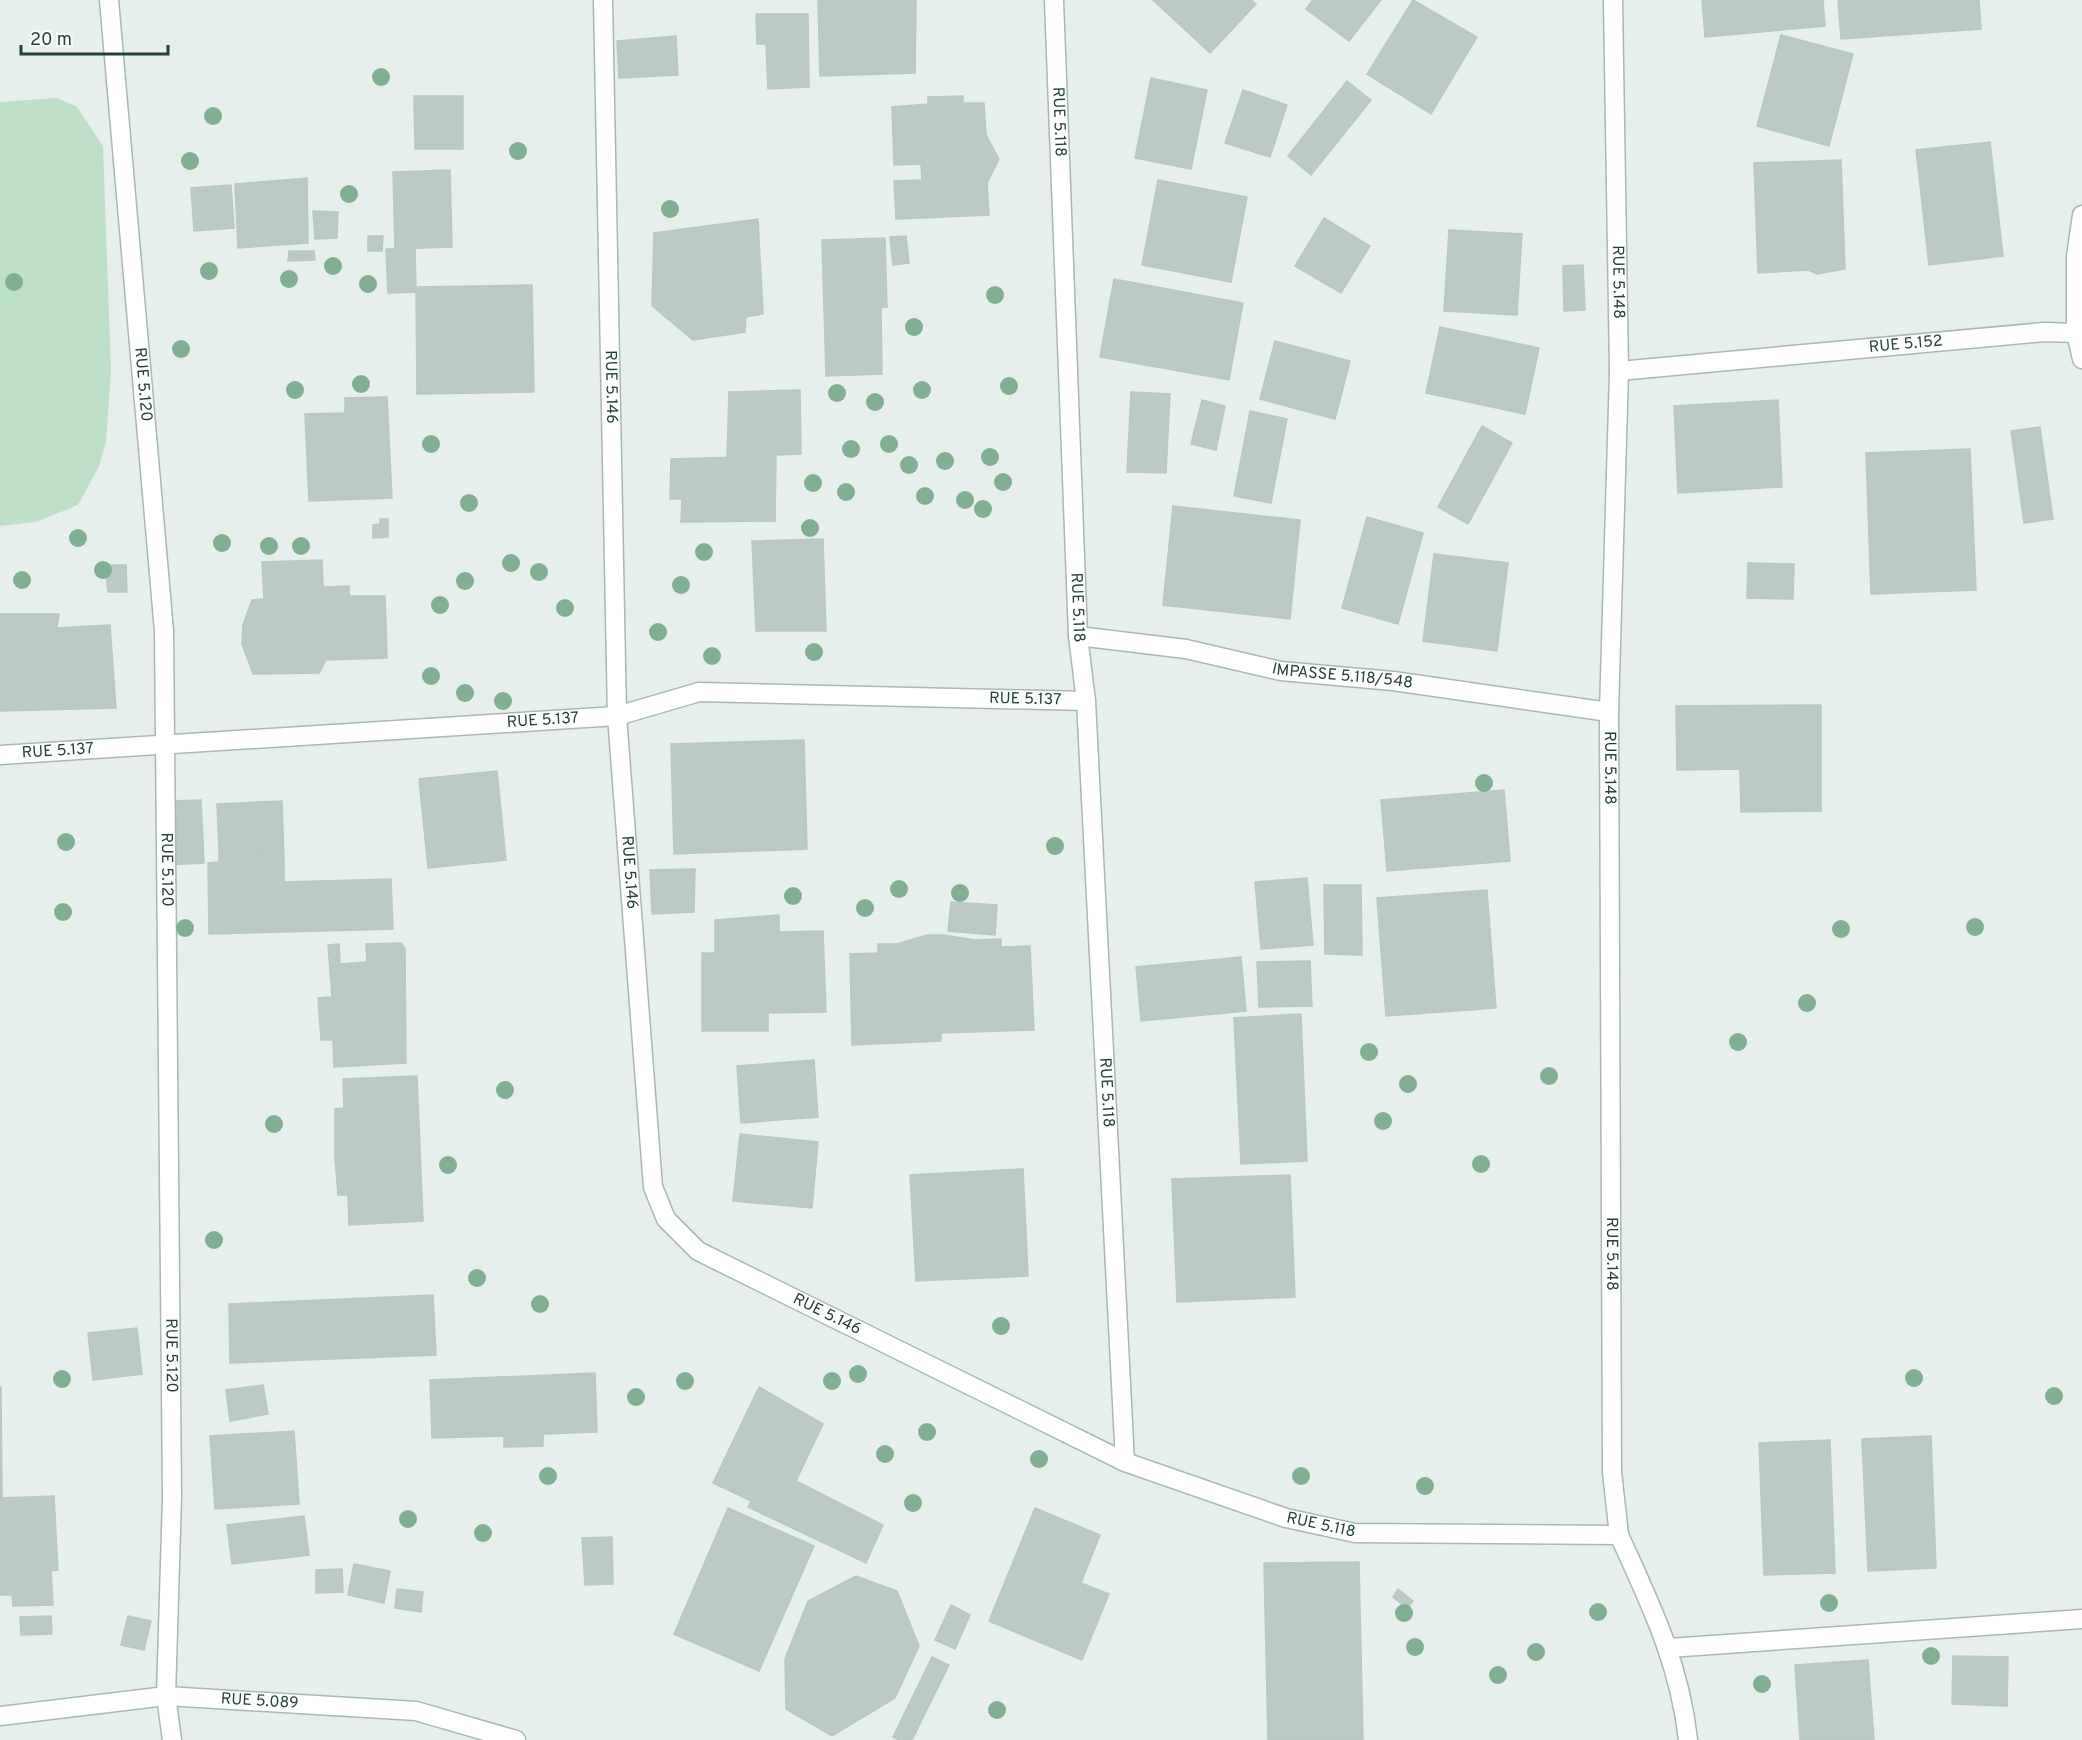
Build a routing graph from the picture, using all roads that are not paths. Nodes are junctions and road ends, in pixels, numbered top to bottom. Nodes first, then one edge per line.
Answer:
1 (109, 0) edge
2 (603, 0) edge
3 (1054, 0) edge
4 (1612, 0) edge
5 (2082, 215) edge
6 (2079, 333) edge
7 (2082, 359) edge
8 (1619, 371) junction
9 (1078, 636) junction
10 (1086, 701) junction
11 (1609, 712) junction
12 (617, 716) junction
13 (167, 743) junction
14 (0, 755) edge
15 (1125, 1462) junction
16 (1619, 1534) junction
17 (2082, 1619) edge
18 (1669, 1648) junction
19 (166, 1696) junction
20 (0, 1716) edge
21 (172, 1740) edge
22 (516, 1740) edge
23 (1688, 1740) edge

1 - 13 street, RUE 5.120
2 - 12 street, RUE 5.146
3 - 9 street, RUE 5.118
4 - 8 street, RUE 5.148
5 - 6 street
6 - 7 street
6 - 8 street, RUE 5.152
8 - 11 street, RUE 5.148
9 - 10 street, RUE 5.118
9 - 11 street, IMPASSE 5.118/548
10 - 12 street, RUE 5.137
10 - 15 street, RUE 5.118
11 - 16 street, RUE 5.148
12 - 13 street, RUE 5.137
12 - 15 street, RUE 5.146
13 - 14 street, RUE 5.137
13 - 19 street, RUE 5.120
15 - 16 street, RUE 5.118
16 - 18 street
17 - 18 street
18 - 23 street
19 - 20 street, RUE 5.089
19 - 21 street, RUE 5.120
19 - 22 street, RUE 5.089

